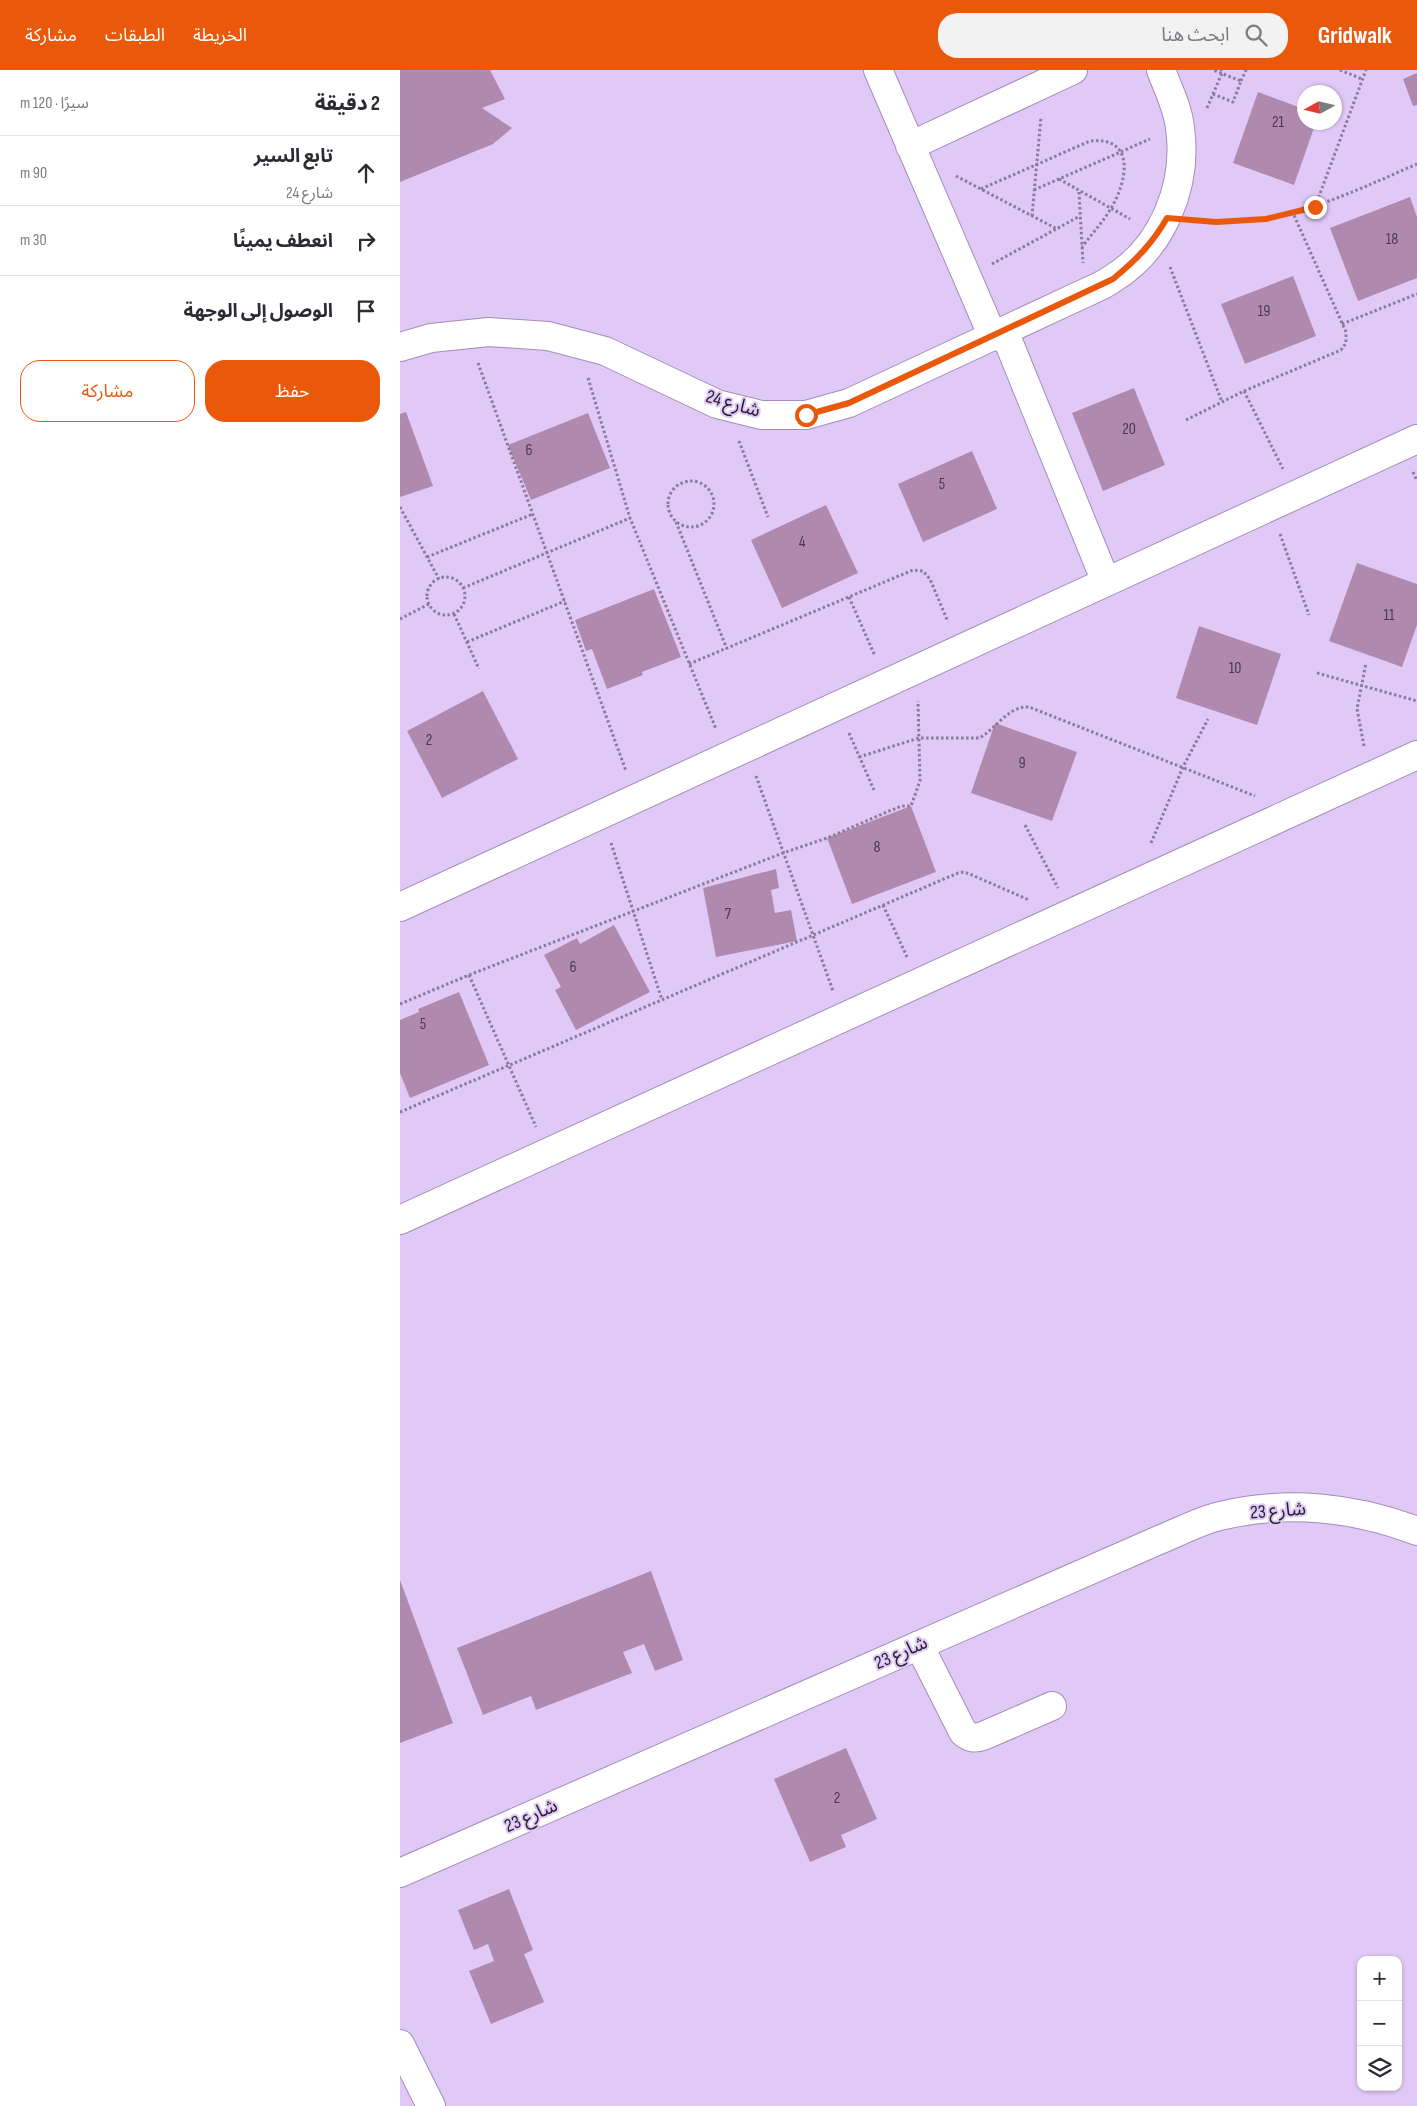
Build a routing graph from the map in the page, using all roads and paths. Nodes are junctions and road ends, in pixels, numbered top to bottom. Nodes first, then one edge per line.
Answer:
1 (878, 70) edge
2 (1072, 70) edge
3 (1161, 70) edge
4 (1214, 70) edge
5 (1246, 70) edge
6 (1340, 70) edge
7 (1366, 70) edge
8 (1362, 79) junction
9 (1241, 81) junction
10 (1044, 84) junction
11 (1212, 94) dead end
12 (1180, 126) junction
13 (912, 150) junction
14 (1121, 152) junction
15 (1036, 164) junction
16 (1417, 164) edge
17 (1059, 179) junction
18 (981, 189) junction
19 (1034, 190) junction
20 (1079, 191) junction
21 (1315, 207) junction
22 (1111, 208) junction
23 (1293, 213) junction
24 (1032, 216) junction
25 (1080, 216) junction
26 (1162, 226) junction
27 (1057, 229) junction
28 (1082, 247) junction
29 (967, 277) junction
30 (1085, 293) junction
31 (1417, 294) edge
32 (1342, 324) junction
33 (467, 334) junction
34 (998, 334) junction
35 (577, 344) junction
36 (400, 347) edge
37 (1244, 391) junction
38 (1222, 402) junction
39 (726, 406) junction
40 (1186, 420) dead end
41 (1417, 440) edge
42 (1296, 496) junction
43 (400, 507) edge
44 (1271, 507) junction
45 (533, 514) junction
46 (768, 517) dead end
47 (630, 518) junction
48 (676, 521) junction
49 (547, 553) junction
50 (427, 557) junction
51 (439, 579) junction
52 (1106, 582) junction
53 (463, 588) junction
54 (849, 597) junction
55 (565, 601) junction
56 (429, 604) junction
57 (454, 614) junction
58 (1309, 615) dead end
59 (400, 619) edge
60 (466, 642) junction
61 (727, 649) junction
62 (961, 650) junction
63 (1366, 663) dead end
64 (690, 664) junction
65 (479, 669) dead end
66 (917, 671) junction
67 (1317, 674) dead end
68 (887, 684) junction
69 (1362, 685) junction
70 (1417, 701) edge
71 (838, 708) junction
72 (1208, 719) dead end
73 (919, 738) junction
74 (737, 754) junction
75 (1417, 755) edge
76 (859, 757) junction
77 (1183, 767) junction
78 (1369, 777) junction
79 (874, 790) dead end
80 (637, 800) junction
81 (1295, 811) junction
82 (602, 816) junction
83 (1025, 825) dead end
84 (783, 853) junction
85 (1133, 885) junction
86 (883, 905) junction
87 (400, 908) edge
88 (633, 911) junction
89 (1068, 915) junction
90 (813, 935) junction
91 (469, 976) junction
92 (919, 983) junction
93 (662, 1000) junction
94 (400, 1004) edge
95 (843, 1018) junction
96 (509, 1066) junction
97 (400, 1112) edge
98 (548, 1152) junction
99 (400, 1220) edge
100 (1417, 1530) edge
101 (919, 1645) junction
102 (1052, 1706) dead end
103 (400, 1873) edge
104 (400, 2044) edge
105 (431, 2106) edge

1 - 13 street
2 - 10 street
3 - 12 street, شارع 24
4 - 9 path
5 - 9 path
6 - 8 path
7 - 8 path
8 - 21 path
9 - 11 path
10 - 13 street
10 - 15 path
12 - 14 path
12 - 26 street, شارع 24
13 - 18 path
13 - 29 street
14 - 15 path
14 - 17 path
14 - 22 path
15 - 18 path
15 - 19 path
16 - 21 path
17 - 19 path
17 - 20 path
18 - 24 path
19 - 24 path
20 - 22 path
20 - 25 path
21 - 23 path
22 - 26 path
22 - 28 path
23 - 26 path
23 - 32 path
24 - 27 path
25 - 27 path
25 - 28 path
26 - 30 street, شارع 24
26 - 38 path
27 - 29 path
28 - 30 path
29 - 34 street
30 - 34 street, شارع 24
31 - 32 path
32 - 37 path
33 - 35 street, شارع 24
33 - 36 street, شارع 24
33 - 45 path
34 - 39 street, شارع 24
34 - 52 street
35 - 39 street, شارع 24
35 - 47 path
37 - 38 path
37 - 42 path
38 - 40 path
39 - 46 path
41 - 42 street
42 - 44 street
43 - 50 path
44 - 52 street
44 - 58 path
45 - 49 path
45 - 50 path
47 - 49 path
47 - 64 path
48 - 48 path
48 - 61 path
49 - 53 path
49 - 55 path
50 - 51 path
51 - 53 path
51 - 56 path
52 - 62 street
53 - 57 path
54 - 61 path
54 - 62 path
54 - 68 path
55 - 60 path
55 - 80 path
56 - 57 path
56 - 59 path
57 - 60 path
60 - 65 path
61 - 64 path
62 - 66 street
63 - 69 path
64 - 74 path
66 - 68 street
66 - 73 path
67 - 69 path
68 - 71 street
69 - 70 path
69 - 78 path
71 - 74 street
71 - 76 path
72 - 77 path
73 - 76 path
73 - 77 path
73 - 84 path
74 - 80 street
74 - 84 path
75 - 78 street
76 - 79 path
77 - 81 path
77 - 85 path
78 - 81 street
80 - 82 street
81 - 85 street
82 - 87 street
82 - 88 path
83 - 89 path
84 - 88 path
84 - 90 path
85 - 89 street
86 - 89 path
86 - 90 path
86 - 92 path
88 - 91 path
88 - 93 path
89 - 92 street
90 - 93 path
90 - 95 path
91 - 94 path
91 - 96 path
92 - 95 street
93 - 96 path
95 - 98 street
96 - 97 path
96 - 98 path
98 - 99 street
100 - 101 street, شارع 23
101 - 102 street
101 - 103 street, شارع 23
104 - 105 street

